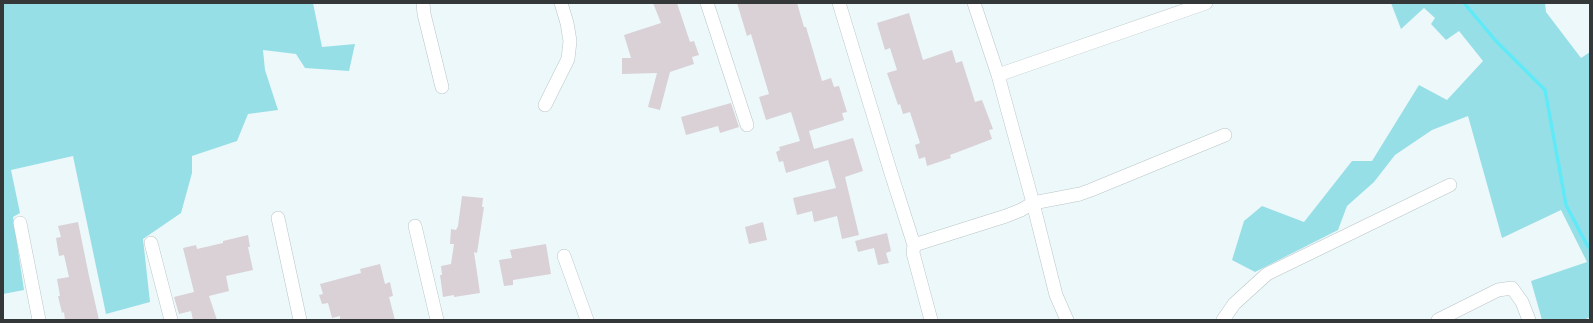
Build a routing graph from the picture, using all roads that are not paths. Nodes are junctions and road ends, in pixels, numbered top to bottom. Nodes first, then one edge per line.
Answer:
1 (423, 3) edge
2 (561, 3) edge
3 (707, 3) edge
4 (839, 3) edge
5 (974, 3) edge
6 (1206, 3) edge
7 (998, 75) junction
8 (442, 87) dead end
9 (545, 106) dead end
10 (747, 125) dead end
11 (1225, 135) dead end
12 (1450, 185) dead end
13 (1033, 203) junction
14 (278, 218) dead end
15 (20, 223) dead end
16 (415, 226) dead end
17 (151, 243) dead end
18 (914, 245) junction
19 (564, 256) dead end
20 (39, 320) edge
21 (171, 320) edge
22 (300, 320) edge
23 (437, 320) edge
24 (587, 320) edge
25 (931, 320) edge
26 (1067, 320) edge
27 (1223, 320) edge
28 (1438, 320) edge
29 (1529, 320) edge

1 - 8 street
2 - 9 street
3 - 10 street
4 - 18 street
5 - 7 street
6 - 7 street
7 - 13 street
11 - 13 street
12 - 27 street
13 - 18 street
13 - 26 street
14 - 22 street
15 - 20 street
16 - 23 street
17 - 21 street
18 - 25 street
19 - 24 street
28 - 29 street

